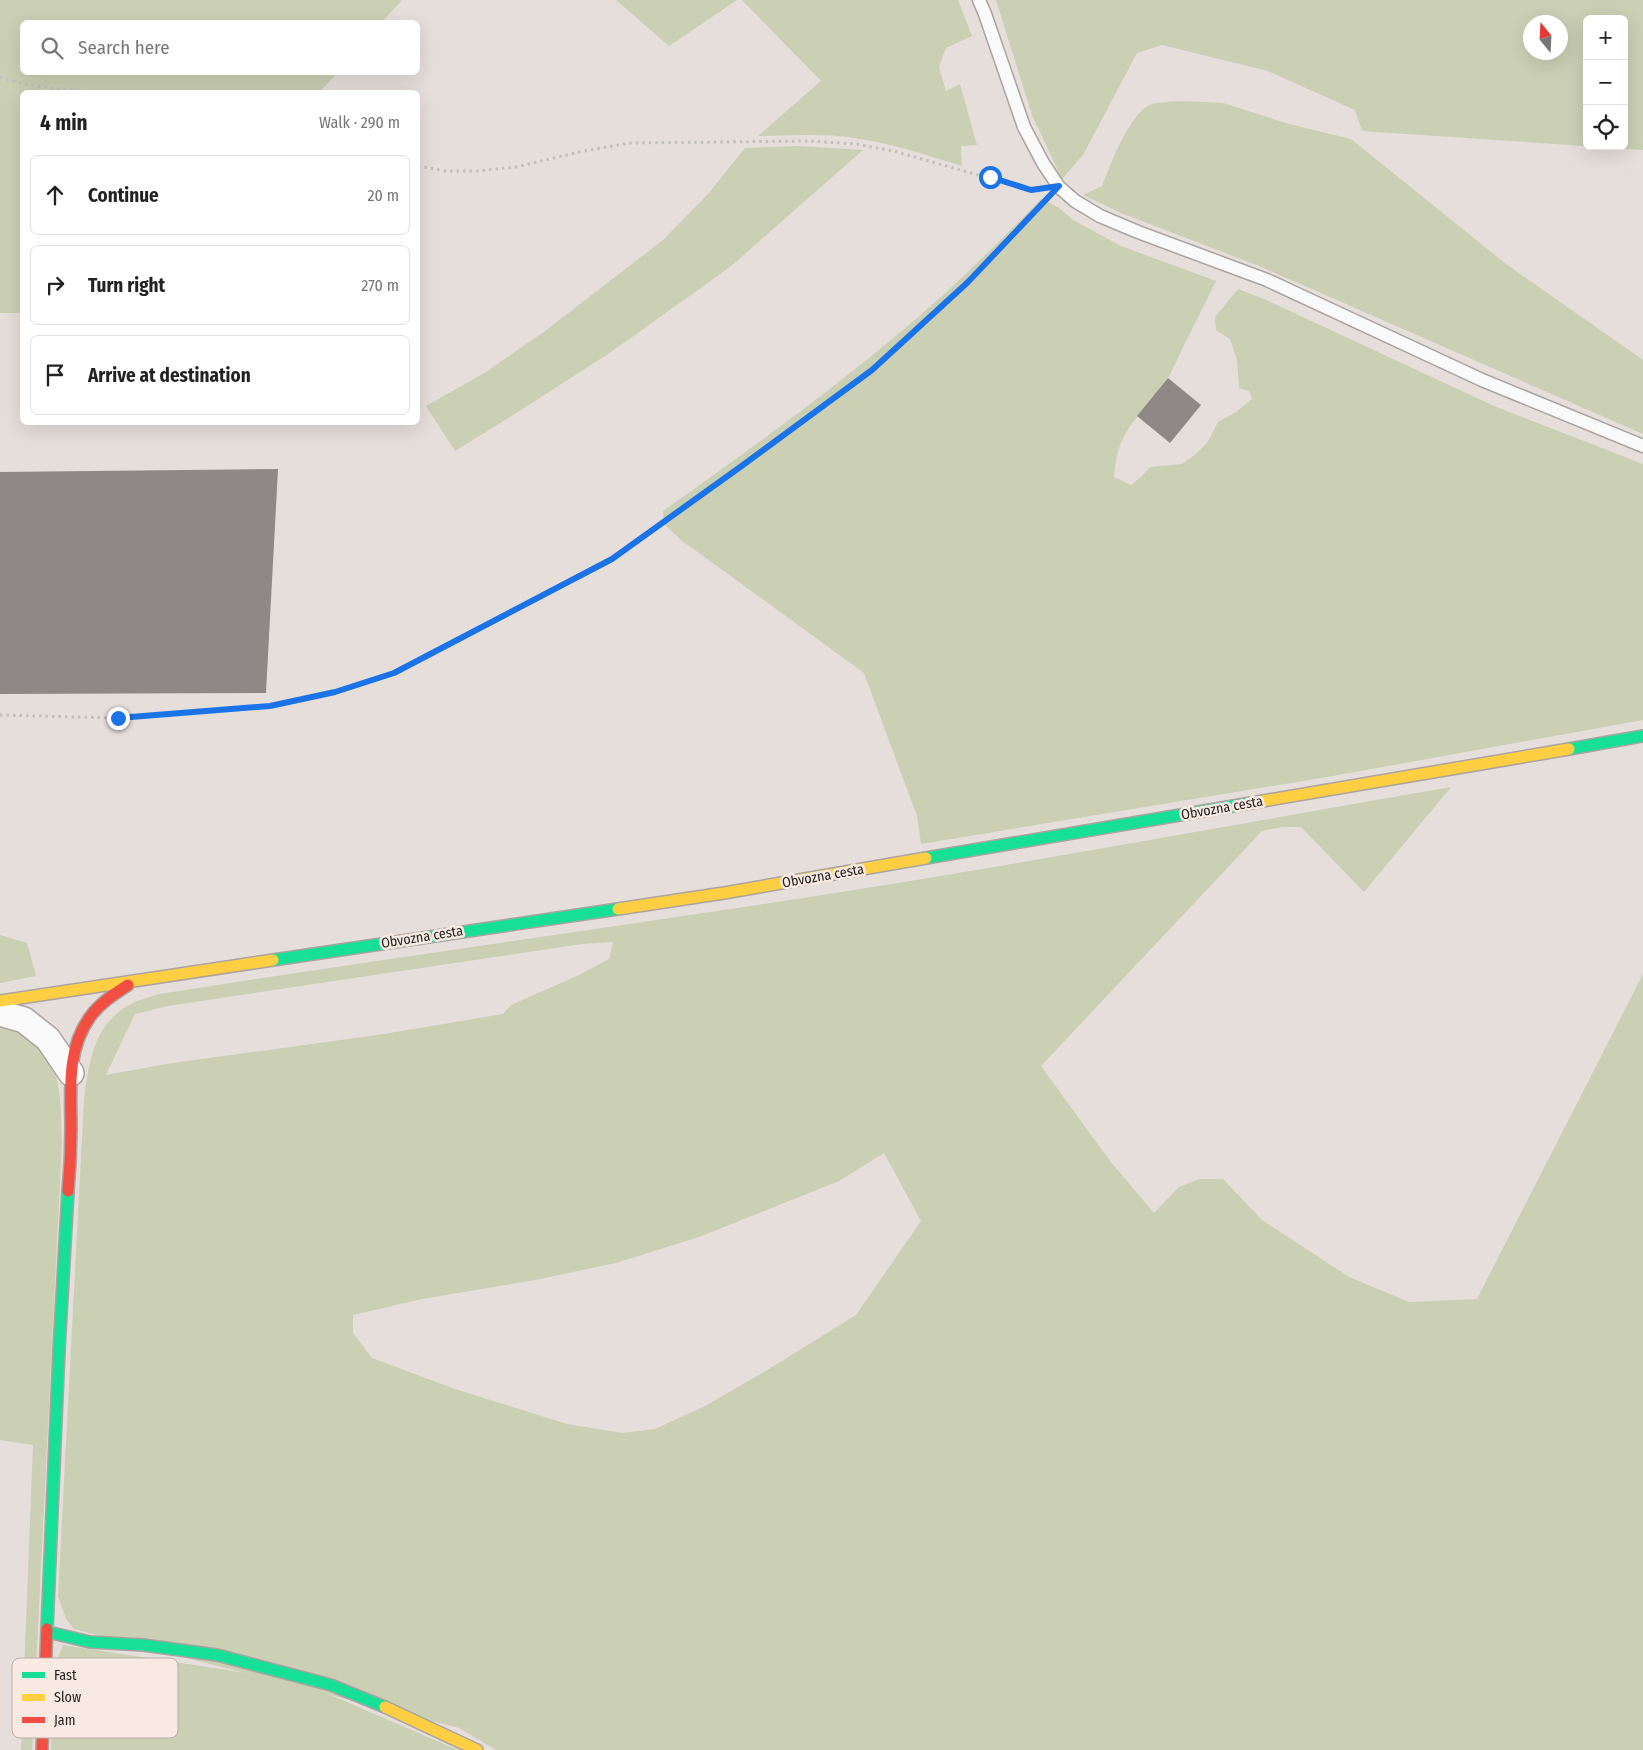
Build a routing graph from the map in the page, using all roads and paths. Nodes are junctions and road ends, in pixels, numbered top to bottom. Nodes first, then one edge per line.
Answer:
1 (979, 0) edge
2 (0, 77) edge
3 (60, 90) edge
4 (420, 166) edge
5 (1059, 186) junction
6 (1643, 446) edge
7 (0, 715) edge
8 (1643, 736) edge
9 (135, 980) junction
10 (0, 1001) edge
11 (0, 1013) edge
12 (71, 1073) junction
13 (48, 1632) junction
14 (47, 1658) edge
15 (477, 1750) edge

1 - 5 lane
2 - 3 path
4 - 5 path
5 - 6 lane
5 - 7 path
8 - 9 street, Obvozna cesta
9 - 10 street, Obvozna cesta
9 - 12 street
11 - 12 street
12 - 13 street
13 - 14 street
13 - 15 street

